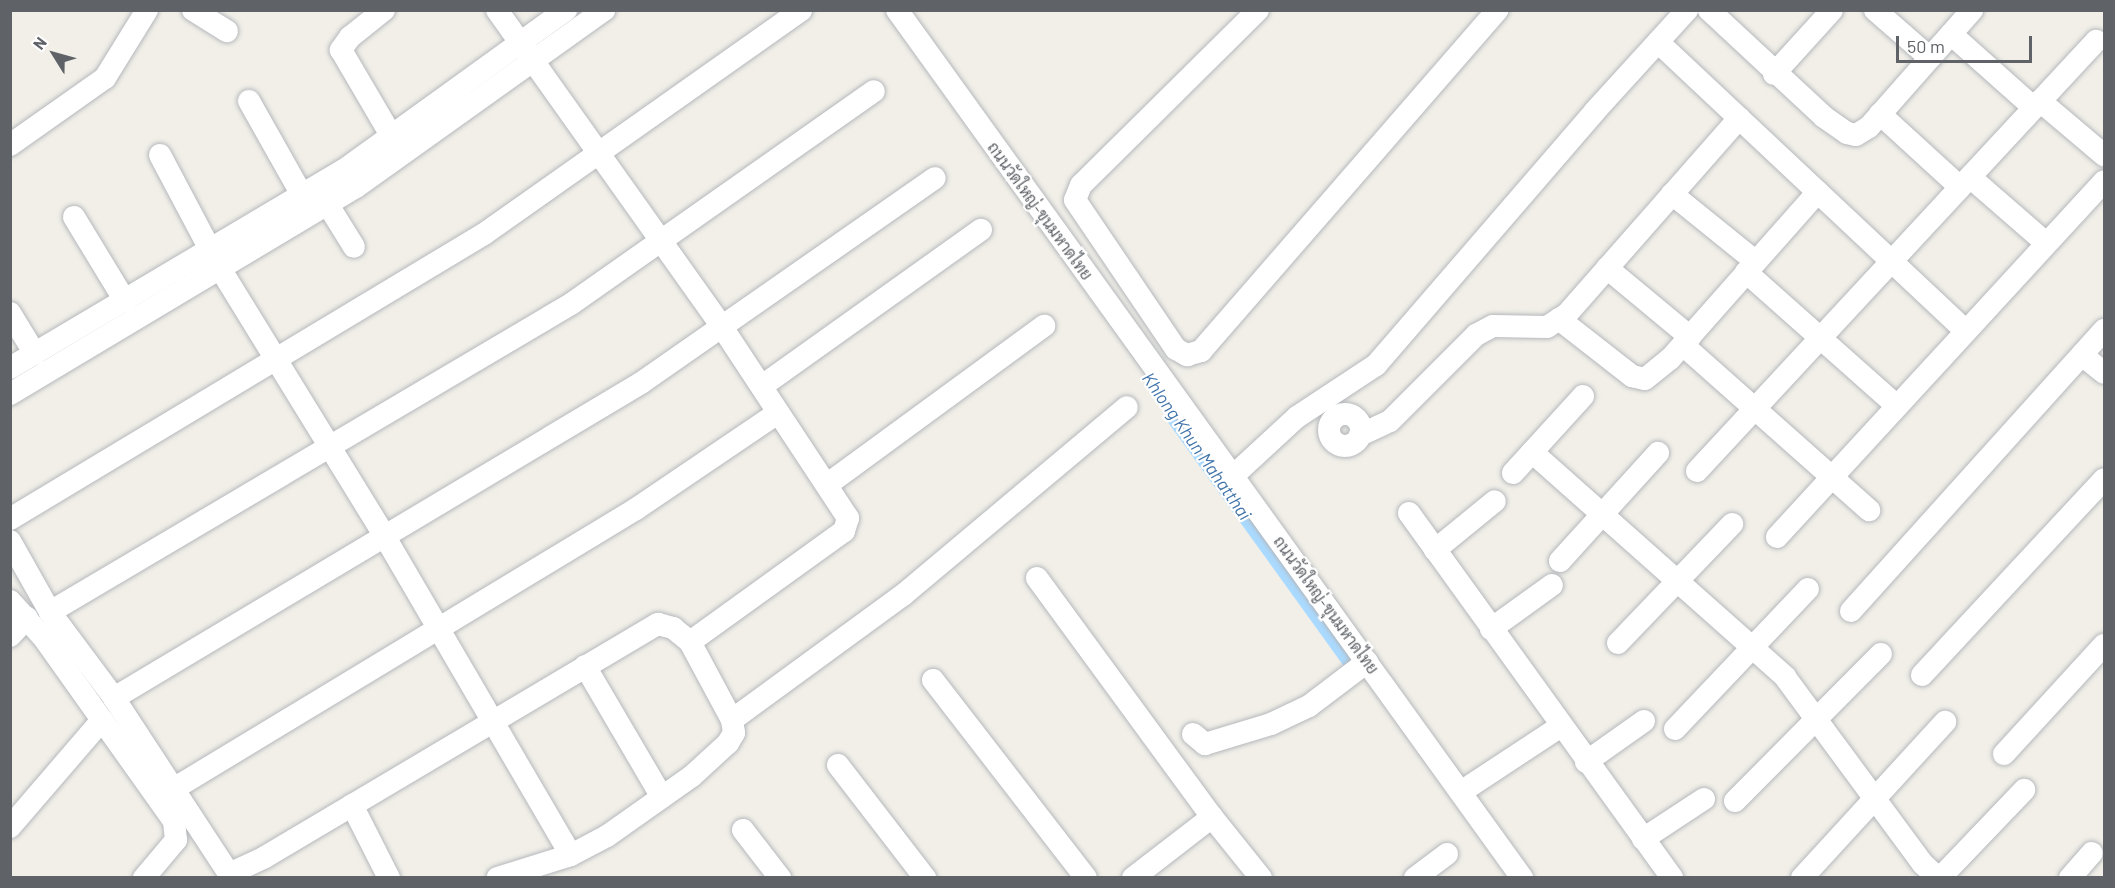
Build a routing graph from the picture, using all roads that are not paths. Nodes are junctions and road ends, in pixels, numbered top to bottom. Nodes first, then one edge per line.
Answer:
1 (147, 10) edge
2 (194, 10) edge
3 (384, 10) edge
4 (497, 10) edge
5 (566, 10) edge
6 (604, 10) edge
7 (801, 10) edge
8 (897, 10) edge
9 (1258, 10) edge
10 (1497, 10) edge
11 (1687, 10) edge
12 (1709, 10) edge
13 (1832, 10) edge
14 (1875, 10) edge
15 (1972, 10) edge
16 (227, 31) dead end
17 (1952, 34) junction
18 (2096, 41) dead end
19 (1658, 42) junction
20 (520, 45) junction
21 (1930, 58) junction
22 (534, 64) junction
23 (1774, 74) junction
24 (874, 91) dead end
25 (249, 101) dead end
26 (2037, 104) junction
27 (1880, 114) junction
28 (1739, 118) junction
29 (392, 137) junction
30 (10, 145) edge
31 (598, 153) junction
32 (160, 155) dead end
33 (2104, 155) edge
34 (934, 178) dead end
35 (1965, 182) junction
36 (2104, 182) edge
37 (1818, 192) junction
38 (1672, 194) junction
39 (302, 195) junction
40 (328, 205) junction
41 (74, 218) dead end
42 (981, 230) dead end
43 (660, 241) junction
44 (2046, 243) junction
45 (354, 247) dead end
46 (1892, 260) junction
47 (217, 261) junction
48 (1750, 266) junction
49 (1607, 268) junction
50 (125, 301) junction
51 (10, 313) edge
52 (1559, 319) junction
53 (1044, 326) dead end
54 (722, 327) junction
55 (2104, 330) edge
56 (1966, 331) junction
57 (90, 334) junction
58 (1819, 339) junction
59 (1687, 341) junction
60 (35, 354) junction
61 (2082, 355) junction
62 (276, 361) junction
63 (10, 368) edge
64 (2104, 373) edge
65 (762, 386) junction
66 (10, 394) edge
67 (1583, 396) dead end
68 (1313, 405) junction
69 (1896, 406) junction
70 (1127, 407) dead end
71 (1756, 407) junction
72 (778, 413) junction
73 (331, 448) junction
74 (1532, 452) junction
75 (1658, 453) dead end
76 (1697, 471) dead end
77 (1514, 473) dead end
78 (1233, 476) junction
79 (2104, 478) edge
80 (1830, 479) junction
81 (828, 484) junction
82 (1495, 501) dead end
83 (1869, 510) dead end
84 (1409, 513) dead end
85 (1604, 513) junction
86 (10, 519) edge
87 (1732, 524) dead end
88 (385, 537) junction
89 (1777, 537) dead end
90 (10, 541) edge
91 (1435, 550) junction
92 (1560, 561) dead end
93 (1037, 578) dead end
94 (1678, 579) junction
95 (1552, 585) dead end
96 (1808, 589) dead end
97 (10, 602) edge
98 (1851, 611) dead end
99 (50, 612) junction
100 (27, 618) junction
101 (438, 628) junction
102 (1491, 629) junction
103 (10, 636) edge
104 (690, 642) junction
105 (1618, 643) dead end
106 (2104, 645) edge
107 (1752, 647) junction
108 (1881, 654) dead end
109 (585, 666) junction
110 (1363, 666) junction
111 (1922, 675) dead end
112 (933, 680) dead end
113 (114, 698) junction
114 (1817, 716) junction
115 (102, 720) junction
116 (491, 720) junction
117 (732, 720) junction
118 (1644, 720) dead end
119 (1945, 722) dead end
120 (1561, 726) junction
121 (1675, 729) dead end
122 (1193, 734) dead end
123 (2004, 754) dead end
124 (1586, 762) junction
125 (838, 765) dead end
126 (175, 788) junction
127 (2024, 790) dead end
128 (1461, 792) junction
129 (662, 797) junction
130 (1876, 798) junction
131 (1704, 799) dead end
132 (1735, 801) dead end
133 (352, 805) junction
134 (1212, 817) junction
135 (10, 827) edge
136 (743, 830) dead end
137 (1643, 839) junction
138 (2092, 853) dead end
139 (1447, 854) dead end
140 (571, 855) junction
141 (268, 867) edge
142 (144, 878) edge
143 (389, 878) edge
144 (497, 878) edge
145 (780, 878) edge
146 (925, 878) edge
147 (1086, 878) edge
148 (1133, 878) edge
149 (1261, 878) edge
150 (1415, 878) edge
151 (1522, 878) edge
152 (1672, 878) edge
153 (1802, 878) edge
154 (1939, 878) edge
155 (2070, 878) edge

1 - 30 street
2 - 16 street
3 - 29 street
4 - 20 street
5 - 20 street
6 - 22 street
7 - 31 street
8 - 78 street, ถนนวัดใหญ่-ขุนมหาดไทย
9 - 10 street
11 - 19 street
12 - 23 street
13 - 23 street
14 - 21 street
15 - 17 street
17 - 21 street
17 - 26 street
18 - 26 street
19 - 28 street
19 - 68 street
20 - 22 street
20 - 29 street
21 - 27 street
22 - 31 street
22 - 40 street
23 - 27 street
24 - 43 street
25 - 39 street
26 - 33 street
26 - 35 street
27 - 35 street
28 - 37 street
28 - 38 street
29 - 39 street
31 - 43 street
31 - 62 street
32 - 47 street
34 - 54 street
35 - 44 street
35 - 46 street
36 - 44 street
37 - 46 street
37 - 48 street
38 - 48 street
38 - 49 street
39 - 47 street
40 - 45 street
40 - 47 street
41 - 50 street
42 - 65 street
43 - 54 street
43 - 73 street
44 - 56 street
46 - 56 street
46 - 58 street
47 - 50 street
47 - 57 street
47 - 62 street
48 - 58 street
48 - 59 street
49 - 52 street
49 - 59 street
50 - 57 street
51 - 60 street
52 - 59 street
52 - 68 street
53 - 81 street
54 - 65 street
54 - 88 street
55 - 61 street
56 - 69 street
57 - 60 street
57 - 66 street
58 - 69 street
58 - 71 street
59 - 71 street
60 - 63 street
61 - 64 street
61 - 98 street
62 - 73 street
62 - 86 street
65 - 72 street
67 - 74 street
68 - 78 street
69 - 80 street
70 - 117 street
71 - 76 street
71 - 80 street
72 - 81 street
72 - 101 street
73 - 88 street
73 - 99 street
74 - 77 street
74 - 85 street
75 - 85 street
78 - 110 street, ถนนวัดใหญ่-ขุนมหาดไทย
79 - 111 street
80 - 83 street
80 - 89 street
81 - 104 street
82 - 91 street
84 - 91 street
85 - 92 street
85 - 94 street
87 - 94 street
88 - 101 street
88 - 113 street
90 - 99 street
91 - 102 street
93 - 134 street
94 - 105 street
94 - 107 street
95 - 102 street
96 - 107 street
97 - 100 street
99 - 113 street
100 - 103 street
100 - 115 street
101 - 116 street
101 - 126 street
102 - 120 street
104 - 109 street
104 - 117 street
106 - 123 street
107 - 114 street
107 - 121 street
108 - 114 street
109 - 116 street
109 - 129 street
110 - 122 street
110 - 128 street, ถนนวัดใหญ่-ขุนมหาดไทย
112 - 147 street
113 - 126 street
114 - 130 street
114 - 132 street
115 - 135 street
115 - 142 street
116 - 133 street
116 - 140 street
117 - 129 street
118 - 124 street
119 - 130 street
120 - 124 street
120 - 128 street
124 - 137 street
125 - 146 street
126 - 141 street
127 - 154 street
128 - 151 street, ถนนวัดใหญ่-ขุนมหาดไทย
129 - 140 street
130 - 153 street
130 - 154 street
131 - 137 street
133 - 141 street
133 - 143 street
134 - 148 street
134 - 149 street
136 - 145 street
137 - 152 street
138 - 155 street
139 - 150 street
140 - 144 street

